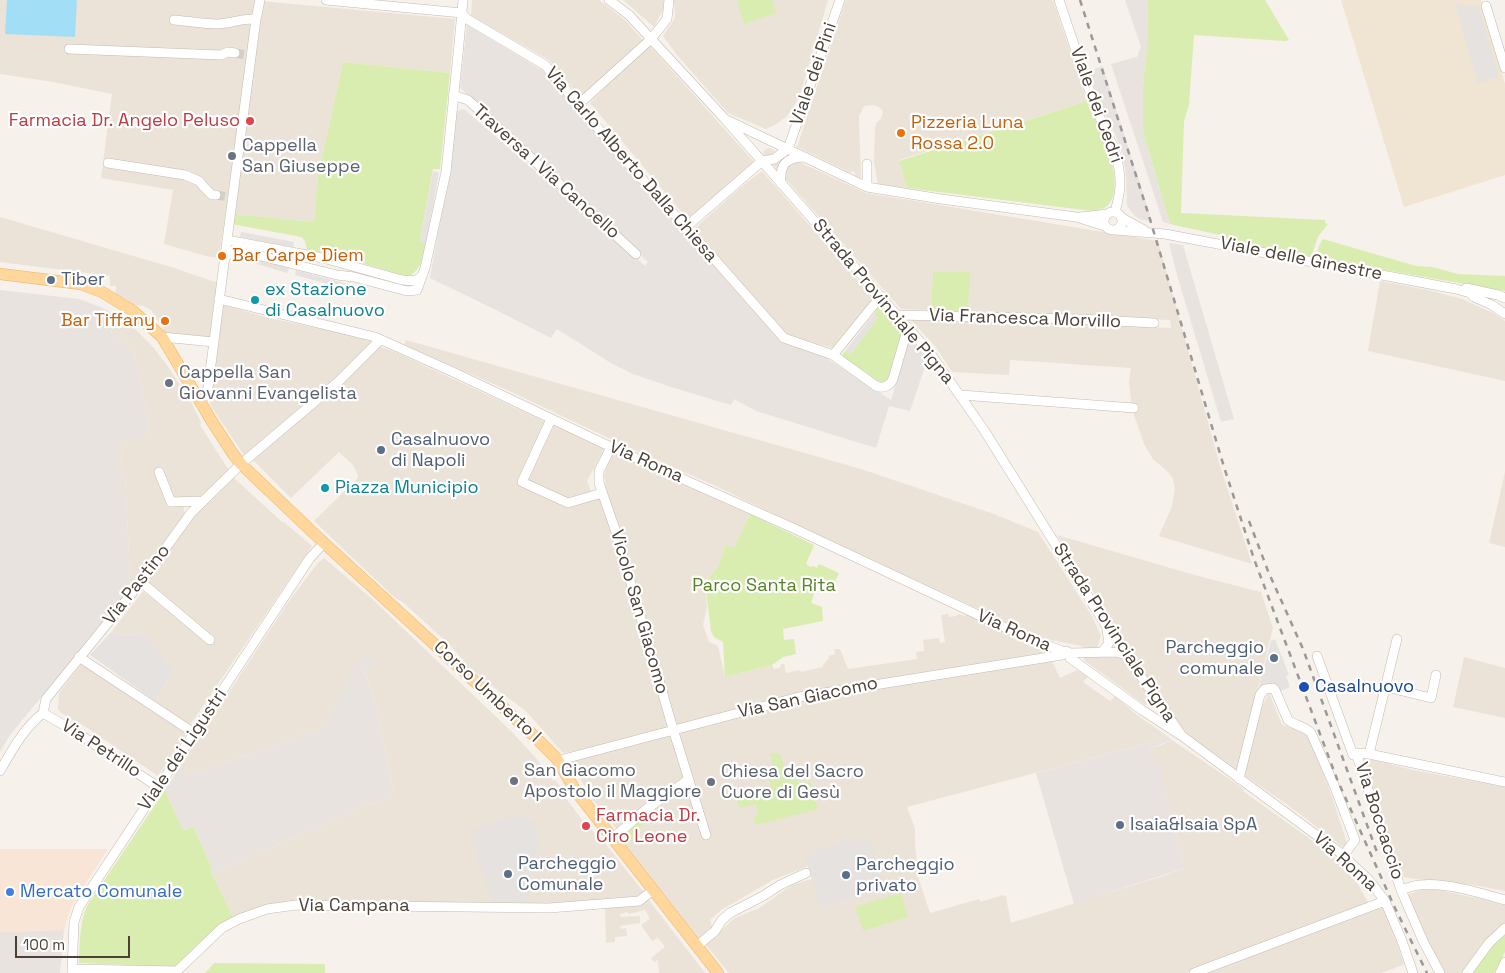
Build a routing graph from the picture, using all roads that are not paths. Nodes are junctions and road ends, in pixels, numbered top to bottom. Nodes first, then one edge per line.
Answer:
1 (260, 0) edge
2 (326, 0) edge
3 (462, 0) edge
4 (609, 0) edge
5 (668, 0) edge
6 (840, 0) edge
7 (1059, 0) edge
8 (1486, 6) dead end
9 (462, 13) junction
10 (256, 19) junction
11 (174, 20) dead end
12 (651, 39) junction
13 (69, 49) dead end
14 (235, 53) tunnel mouth
15 (1505, 68) edge
16 (453, 94) junction
17 (578, 105) junction
18 (724, 118) junction
19 (760, 136) junction
20 (750, 148) junction
21 (788, 148) junction
22 (805, 157) junction
23 (762, 161) junction
24 (108, 163) dead end
25 (868, 164) dead end
26 (781, 184) junction
27 (867, 187) junction
28 (216, 195) tunnel mouth
29 (1115, 215) junction
30 (1076, 217) junction
31 (1105, 226) junction
32 (686, 227) junction
33 (1115, 230) junction
34 (1147, 232) junction
35 (228, 240) junction
36 (636, 254) dead end
37 (225, 257) junction
38 (0, 274) edge
39 (422, 276) junction
40 (1456, 289) junction
41 (881, 296) junction
42 (1505, 298) edge
43 (220, 299) junction
44 (897, 314) junction
45 (1505, 314) edge
46 (1154, 323) dead end
47 (908, 327) junction
48 (162, 337) junction
49 (380, 340) junction
50 (214, 342) junction
51 (833, 355) junction
52 (961, 395) junction
53 (200, 400) junction
54 (1134, 408) dead end
55 (551, 419) junction
56 (611, 447) junction
57 (241, 464) junction
58 (159, 472) dead end
59 (602, 493) junction
60 (202, 501) junction
61 (324, 543) junction
62 (141, 582) junction
63 (1107, 627) junction
64 (1397, 639) dead end
65 (210, 640) dead end
66 (1102, 652) junction
67 (1066, 654) junction
68 (1126, 656) junction
69 (1317, 656) dead end
70 (79, 657) junction
71 (1436, 675) dead end
72 (1386, 687) junction
73 (1154, 696) junction
74 (1142, 710) junction
75 (43, 713) junction
76 (673, 729) junction
77 (194, 733) junction
78 (1182, 736) junction
79 (1356, 753) junction
80 (1369, 754) junction
81 (557, 759) junction
82 (0, 771) edge
83 (1239, 779) junction
84 (688, 780) junction
85 (1505, 782) edge
86 (158, 787) junction
87 (706, 835) dead end
88 (613, 838) junction
89 (1343, 856) junction
90 (806, 873) dead end
91 (653, 890) junction
92 (1401, 890) junction
93 (1505, 900) edge
94 (1385, 901) junction
95 (1505, 928) edge
96 (697, 946) junction
97 (1505, 962) edge
98 (72, 971) edge
99 (718, 973) edge
100 (1194, 973) edge
101 (1413, 973) edge
102 (1440, 973) edge
103 (1467, 973) edge
104 (1500, 973) edge

1 - 10 street
2 - 9 street
3 - 9 street
4 - 12 street, Strada Provinciale Pigna
5 - 12 street
6 - 21 street, Viale dei Pini
7 - 29 street, Viale dei Cedri
8 - 15 street
9 - 16 street
9 - 17 street, Via Carlo Alberto Dalla Chiesa
10 - 11 street
10 - 35 street
12 - 17 street
12 - 18 street, Strada Provinciale Pigna
13 - 14 street
16 - 36 street, Traversa I Via Cancello
16 - 39 street
17 - 32 street, Via Carlo Alberto Dalla Chiesa
18 - 19 street, Viale delle Ginestre
18 - 20 street, Strada Provinciale Pigna
19 - 20 street
19 - 21 street, Viale delle Ginestre
20 - 23 street, Strada Provinciale Pigna
21 - 22 street, Viale delle Ginestre
21 - 23 street
22 - 26 street
22 - 27 street, Viale delle Ginestre
23 - 26 street, Strada Provinciale Pigna
23 - 32 street
24 - 28 street
25 - 27 street
26 - 41 street, Strada Provinciale Pigna
27 - 30 street, Viale delle Ginestre
29 - 30 street, Viale delle Ginestre
29 - 31 street
29 - 33 street
29 - 34 street, Viale delle Ginestre
30 - 31 street, Viale delle Ginestre
31 - 33 street, Viale delle Ginestre
32 - 51 street, Via Carlo Alberto Dalla Chiesa
33 - 34 street, Viale delle Ginestre
34 - 40 street, Viale delle Ginestre
35 - 37 street
35 - 39 street
37 - 39 street
37 - 43 street
38 - 48 main road, Corso Umberto I
40 - 42 street, Viale delle Ginestre
40 - 45 street, Viale delle Ginestre
41 - 44 street, Strada Provinciale Pigna
41 - 51 street
43 - 49 street, Via Roma
43 - 50 street
44 - 46 street, Via Francesca Morvillo
44 - 47 street, Strada Provinciale Pigna
47 - 51 street
47 - 52 street, Strada Provinciale Pigna
48 - 50 street
48 - 53 main road, Corso Umberto I
49 - 55 street, Via Roma
49 - 57 street
50 - 53 street
52 - 54 street
52 - 63 street, Strada Provinciale Pigna
53 - 57 main road, Corso Umberto I
55 - 56 street, Via Roma
55 - 59 street
56 - 59 street, Vicolo San Giacomo
56 - 67 street, Via Roma
57 - 60 street, Via Pastino
57 - 61 main road, Corso Umberto I
58 - 60 street
59 - 76 street, Vicolo San Giacomo
60 - 62 street, Via Pastino
61 - 77 street, Viale dei Ligustri
61 - 81 main road, Corso Umberto I
62 - 65 street
62 - 70 street, Via Pastino
63 - 66 street
63 - 68 street, Strada Provinciale Pigna
64 - 72 street
66 - 67 street, Via Roma
66 - 68 street, Via Roma
67 - 74 street, Via Roma
67 - 76 street, Via San Giacomo
68 - 73 street, Strada Provinciale Pigna
69 - 79 street, Via Boccaccio
70 - 75 street, Via Pastino
70 - 77 street
71 - 72 street
72 - 80 street
73 - 74 street
73 - 78 street, Strada Provinciale Pigna
74 - 78 street, Via Roma
75 - 82 street
75 - 86 street, Via Petrillo
76 - 81 street, Via San Giacomo
76 - 84 street, Vicolo San Giacomo
77 - 86 street, Viale dei Ligustri
78 - 83 street, Via Roma
79 - 80 street
79 - 92 street, Via Boccaccio
80 - 85 street
81 - 88 main road, Corso Umberto I
83 - 89 street, Via Roma
83 - 89 street
84 - 87 street, Vicolo San Giacomo
84 - 88 street
86 - 98 street, Viale dei Ligustri
88 - 91 main road, Corso Umberto I
89 - 94 street, Via Roma
90 - 96 street
91 - 96 main road, Corso Umberto I
91 - 98 street, Via Campana
92 - 93 street
92 - 102 street, Via Boccaccio
94 - 100 street
94 - 101 street, Via Roma
95 - 103 street
96 - 99 main road, Corso Umberto I
97 - 104 street

